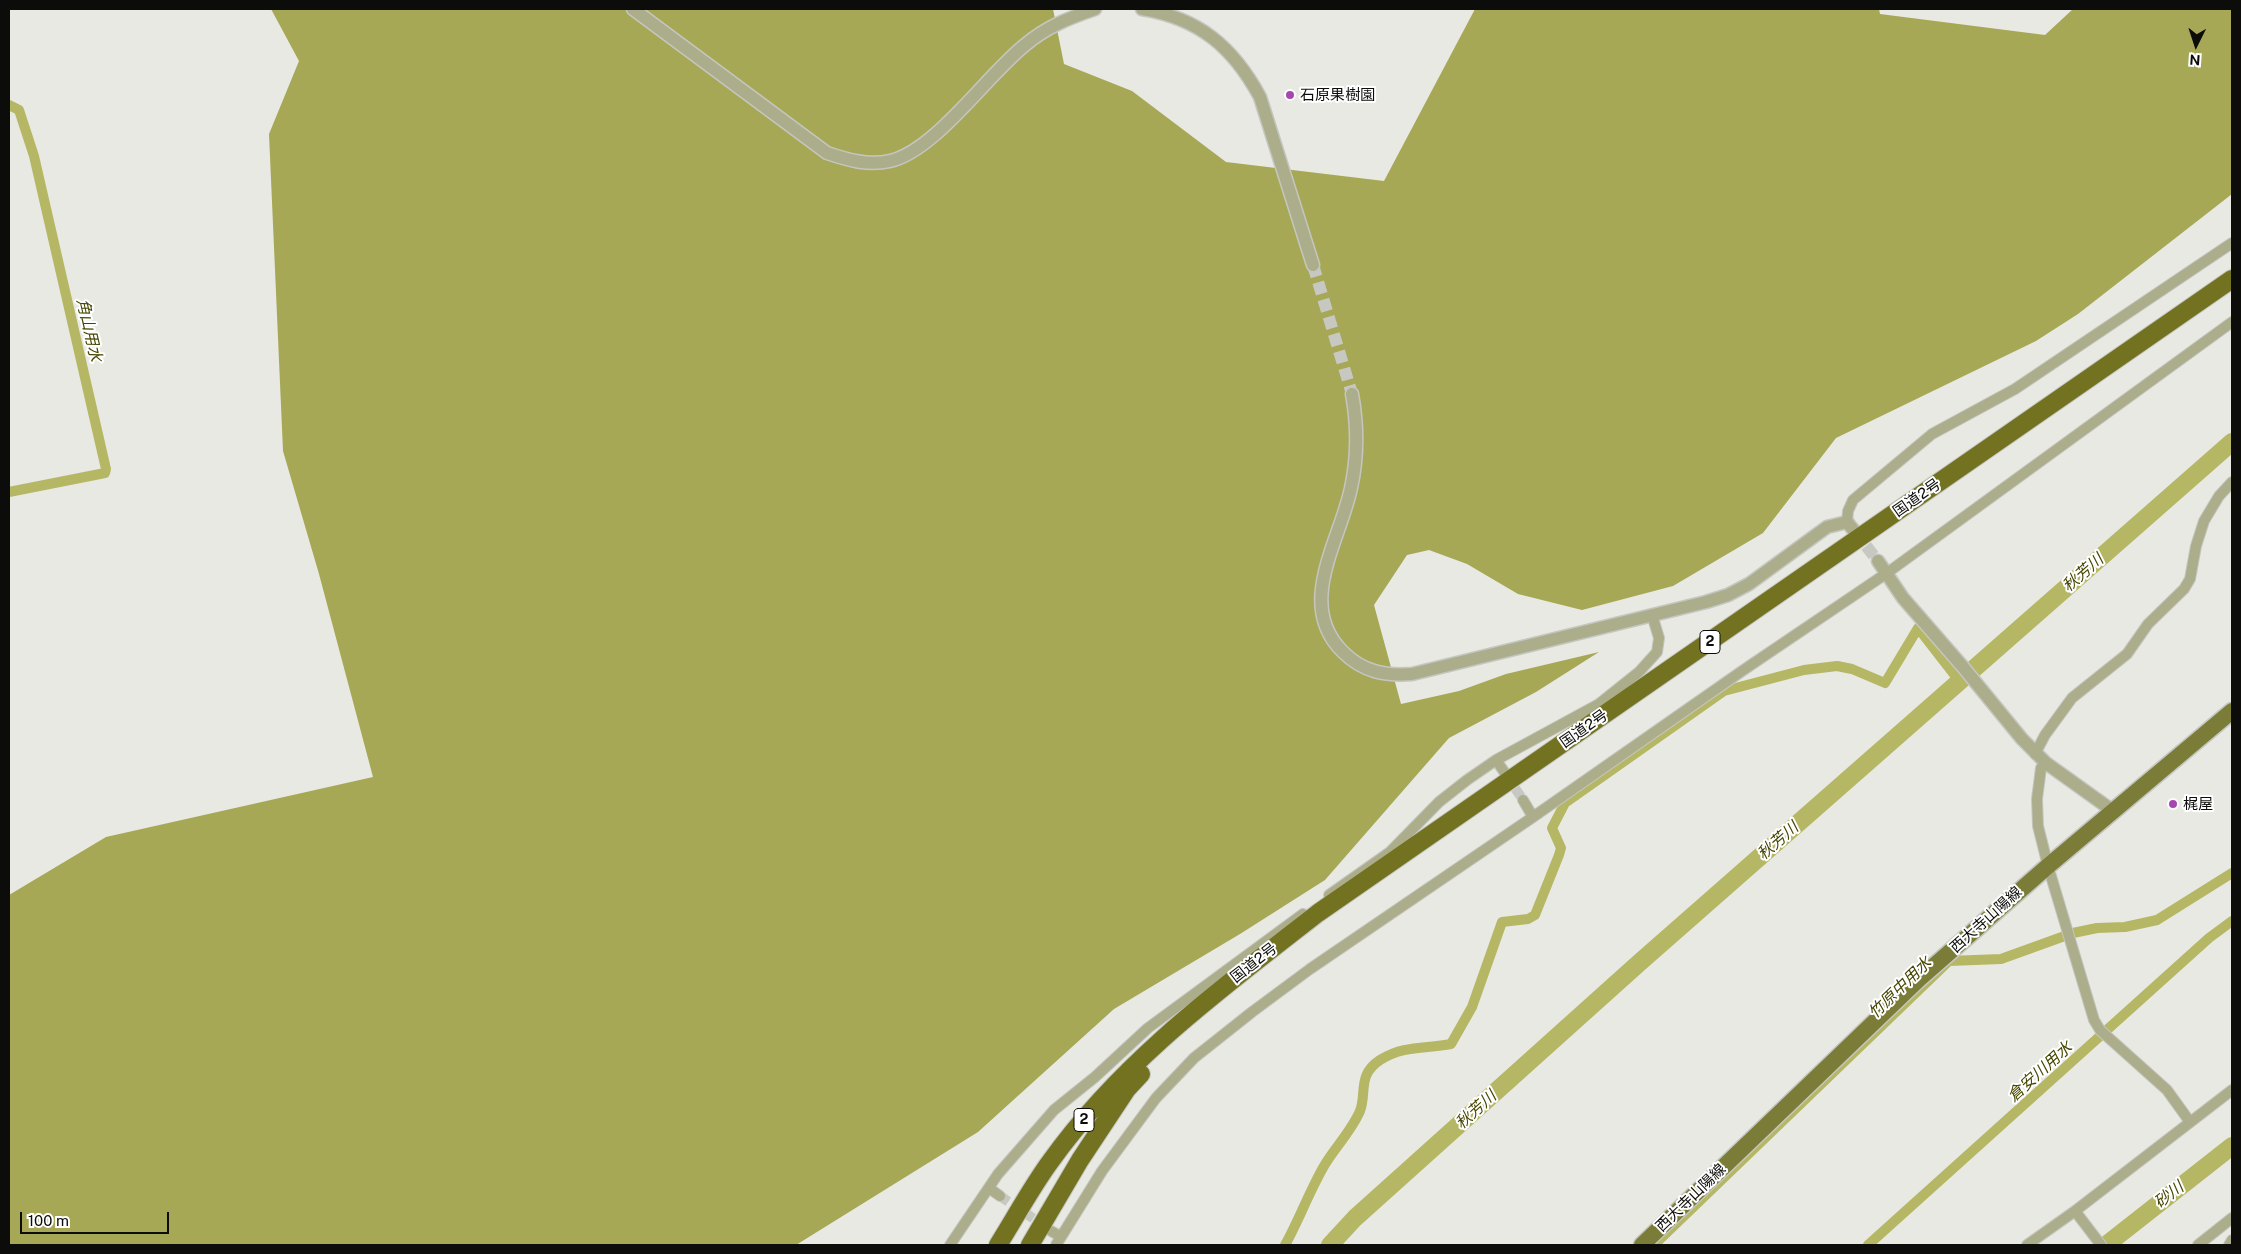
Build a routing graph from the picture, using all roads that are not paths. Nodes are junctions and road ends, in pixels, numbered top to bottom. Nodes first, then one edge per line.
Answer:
1 (633, 9) edge
2 (1095, 9) edge
3 (1142, 9) edge
4 (2232, 243) edge
5 (1313, 265) tunnel mouth
6 (2232, 279) edge
7 (2232, 322) edge
8 (1352, 394) tunnel mouth
9 (2232, 482) edge
10 (1851, 527) joint
11 (1878, 561) tunnel mouth
12 (1887, 573) junction
13 (1652, 615) junction
14 (2232, 711) edge
15 (2035, 754) junction
16 (1496, 760) junction
17 (2046, 763) junction
18 (1506, 773) tunnel mouth
19 (1523, 800) tunnel mouth
20 (2112, 811) junction
21 (1533, 818) junction
22 (2048, 866) junction
23 (1192, 1012) junction
24 (2232, 1090) edge
25 (2190, 1122) junction
26 (1050, 1162) junction
27 (989, 1188) junction
28 (1000, 1196) tunnel mouth
29 (2075, 1211) junction
30 (2232, 1218) edge
31 (1051, 1231) tunnel mouth
32 (2232, 1240) edge
33 (1058, 1241) edge
34 (950, 1245) edge
35 (984, 1245) edge
36 (998, 1245) edge
37 (1030, 1245) edge
38 (1642, 1245) edge
39 (2027, 1245) edge
40 (2101, 1245) edge
41 (2198, 1245) edge
42 (2229, 1245) edge

1 - 2 street
3 - 5 street
4 - 10 street
6 - 23 highway, 国道2号 / 2
7 - 12 street
8 - 13 street
9 - 15 street
10 - 13 street
11 - 12 street
12 - 15 street
12 - 21 street
13 - 16 street
14 - 20 main road, 西大寺山陽線
15 - 17 street
16 - 18 street
16 - 27 street
17 - 20 street
17 - 22 street
19 - 21 street
20 - 22 main road, 西大寺山陽線
21 - 33 street
22 - 25 street
22 - 38 main road, 西大寺山陽線
23 - 26 highway, 国道2号 / 2
23 - 37 highway
24 - 25 street
25 - 29 street
26 - 35 highway
26 - 36 highway, 国道2号 / 2
27 - 28 street
27 - 34 street
29 - 39 street
29 - 40 street
30 - 41 street
31 - 33 street
32 - 42 street

